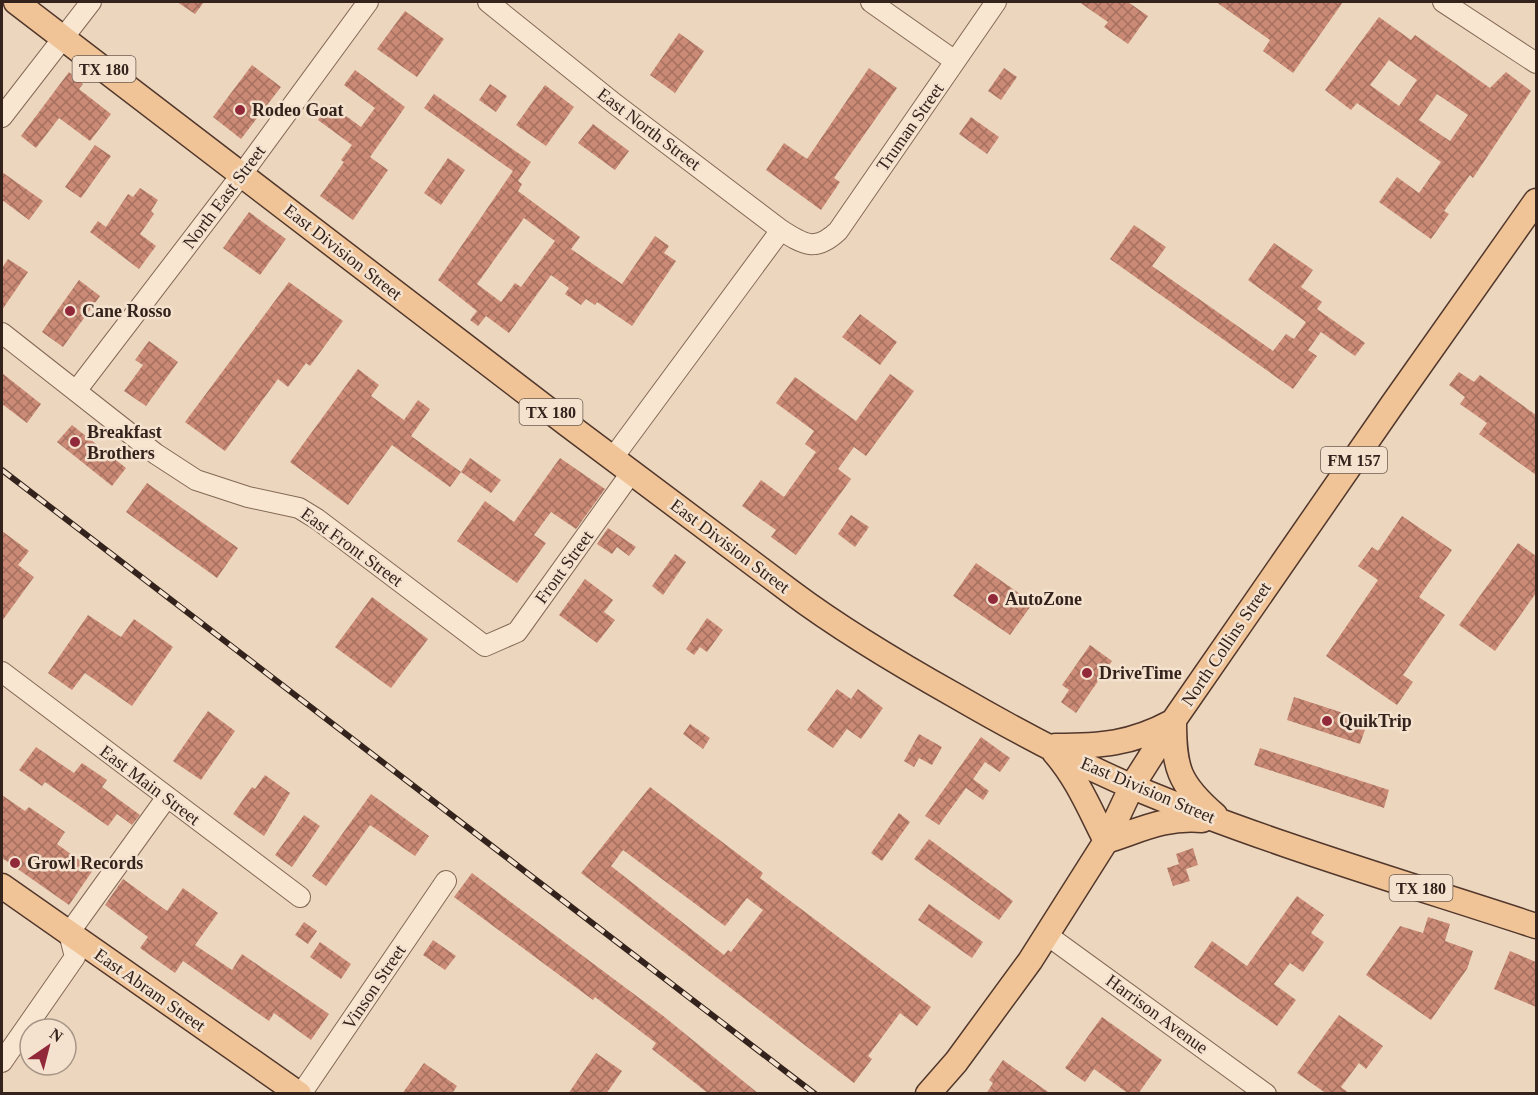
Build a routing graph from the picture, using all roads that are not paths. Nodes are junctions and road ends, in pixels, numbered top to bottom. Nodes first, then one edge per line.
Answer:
1 (16, 2) edge
2 (92, 2) edge
3 (368, 2) edge
4 (488, 2) edge
5 (870, 2) edge
6 (996, 2) edge
7 (1443, 2) edge
8 (64, 38) junction
9 (955, 61) junction
10 (1536, 63) edge
11 (2, 117) edge
12 (242, 174) junction
13 (1536, 201) edge
14 (781, 230) junction
15 (817, 244) joint
16 (2, 333) edge
17 (76, 391) junction
18 (612, 459) junction
19 (632, 473) junction
20 (485, 646) joint
21 (3, 675) edge
22 (1174, 720) junction
23 (1048, 746) junction
24 (1132, 786) junction
25 (167, 797) junction
26 (1222, 821) junction
27 (1106, 841) junction
28 (446, 881) dead end
29 (2, 886) edge
30 (300, 897) dead end
31 (2, 905) edge
32 (1536, 926) edge
33 (69, 933) junction
34 (1047, 935) junction
35 (75, 957) junction
36 (2, 1062) edge
37 (270, 1094) edge
38 (300, 1094) edge
39 (928, 1094) edge
40 (1266, 1094) edge

1 - 8 main road, East Division Street / TX 180
2 - 8 street
3 - 12 street, North East Street
4 - 14 street, East North Street
5 - 9 street
6 - 9 street, Truman Street
7 - 10 street
8 - 11 street
8 - 12 main road, East Division Street / TX 180
9 - 15 street, Truman Street
12 - 17 street, North East Street
12 - 18 main road, East Division Street / TX 180
13 - 22 main road, North Collins Street / FM 157
14 - 15 street, East North Street
14 - 18 street
16 - 17 street, East Front Street
17 - 20 street, East Front Street
18 - 19 main road, East Division Street / TX 180
19 - 20 street, Front Street
19 - 23 main road, East Division Street / TX 180
21 - 25 street, East Main Street
22 - 23 main road
22 - 24 main road, North Collins Street / FM 157
22 - 26 main road
23 - 24 main road, East Division Street / TX 180
23 - 27 main road
24 - 26 main road, East Division Street / TX 180
24 - 27 main road, North Collins Street
25 - 30 street, East Main Street
25 - 33 street
26 - 27 main road
26 - 32 main road, East Division Street / TX 180
27 - 34 main road, North Collins Street
28 - 38 street, Vinson Street
29 - 33 main road, East Abram Street
31 - 35 main road, East Abram Street
33 - 35 street
33 - 38 main road, East Abram Street
34 - 39 main road, North Collins Street
34 - 40 street, Harrison Avenue
35 - 36 street
35 - 37 main road, East Abram Street

